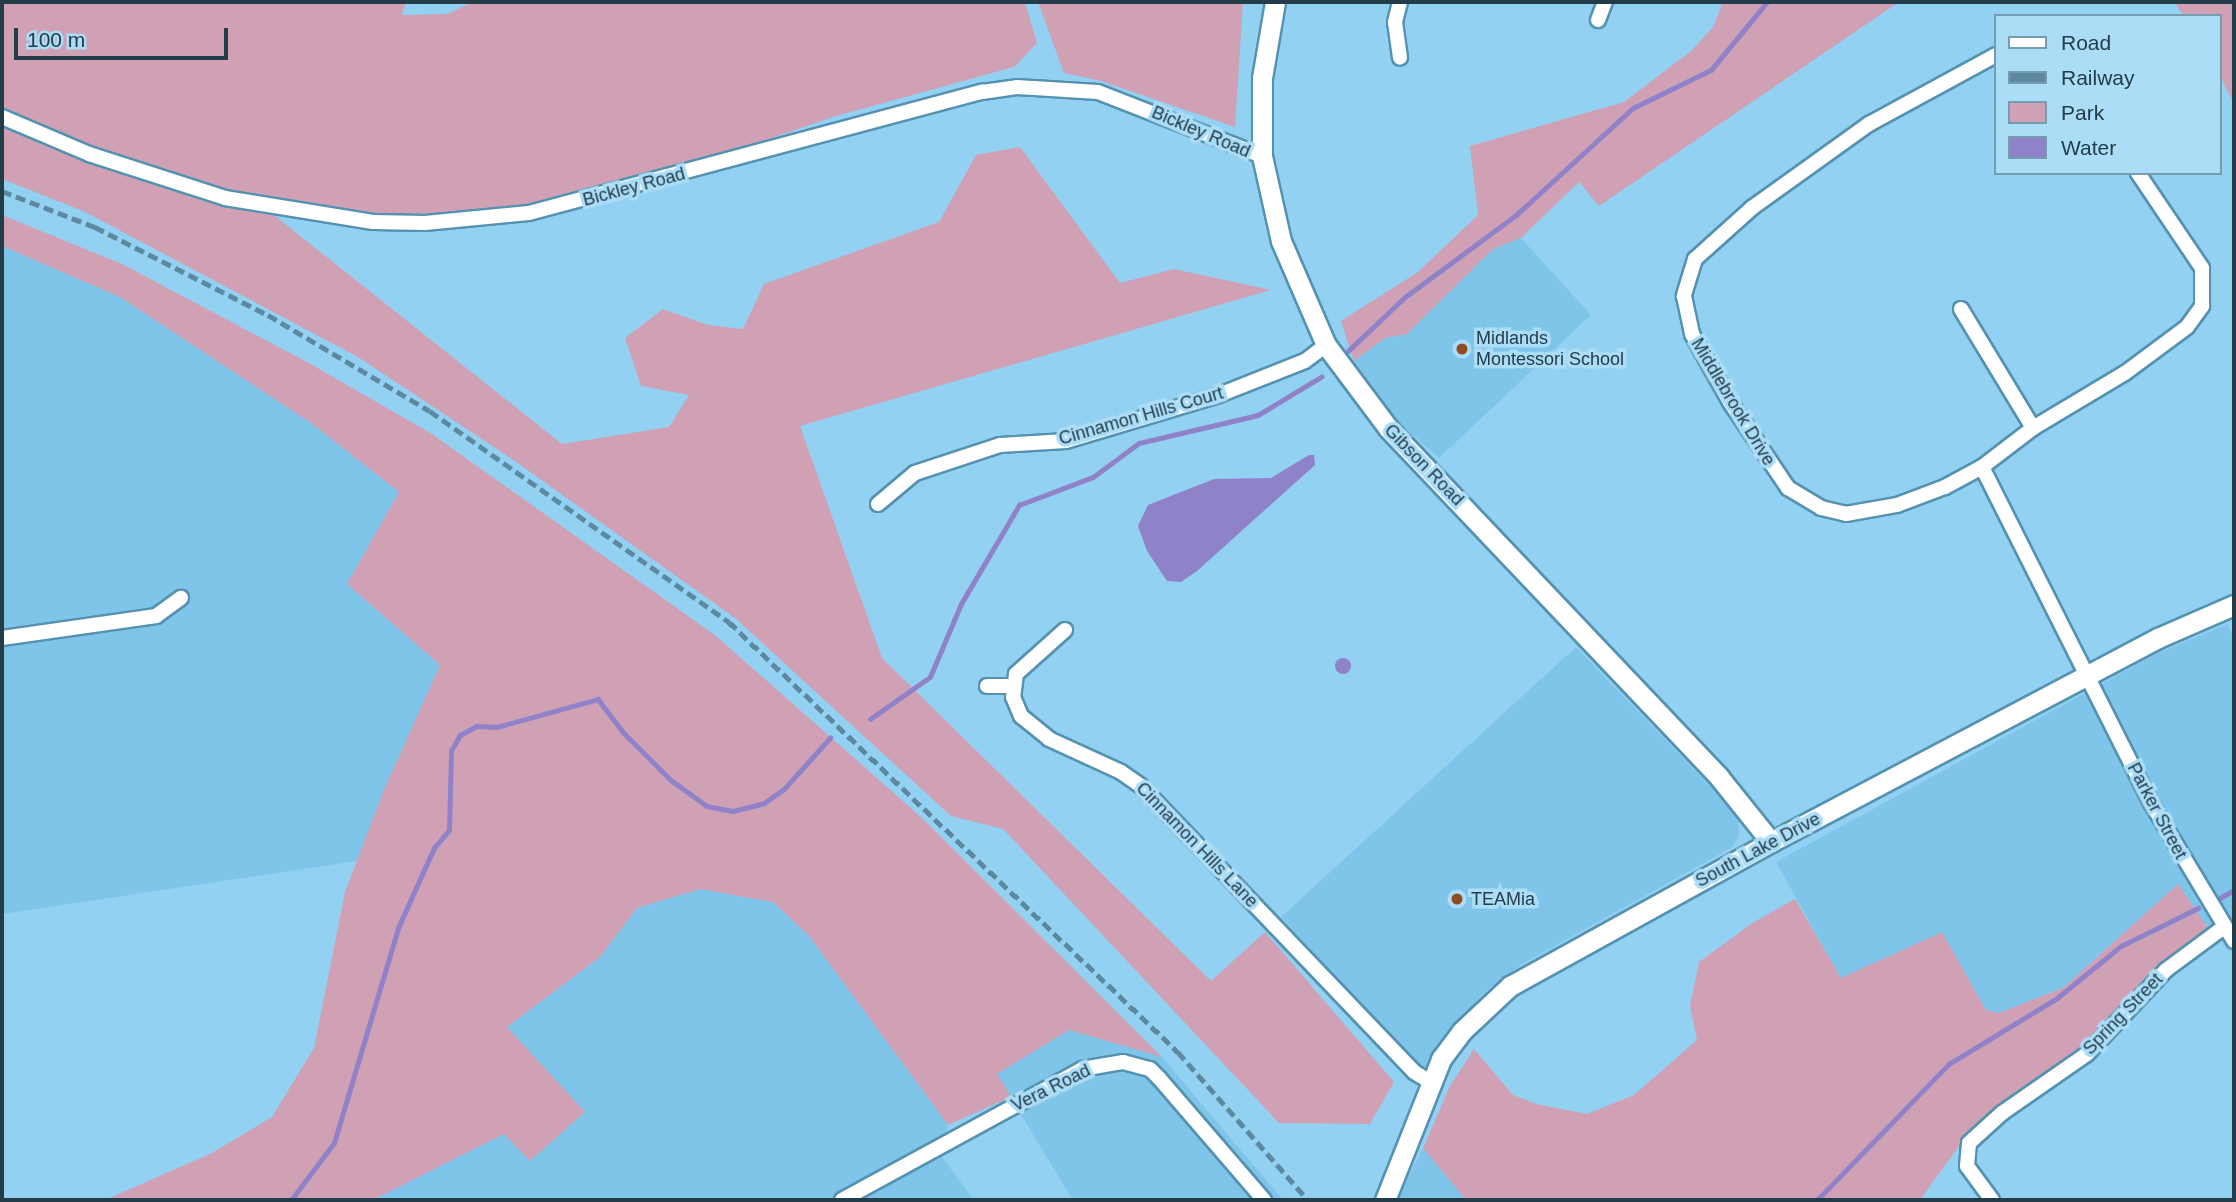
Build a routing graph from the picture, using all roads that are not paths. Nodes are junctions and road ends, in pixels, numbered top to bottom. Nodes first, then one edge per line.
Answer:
1 (1275, 2) edge
2 (1400, 2) edge
3 (1605, 2) edge
4 (1598, 20) dead end
5 (1994, 56) edge
6 (1401, 58) dead end
7 (2, 117) edge
8 (1262, 156) junction
9 (2139, 175) edge
10 (1961, 309) dead end
11 (1326, 345) junction
12 (2033, 428) junction
13 (1982, 467) junction
14 (878, 504) dead end
15 (181, 598) dead end
16 (2234, 606) edge
17 (1065, 630) dead end
18 (2, 638) edge
19 (2088, 675) junction
20 (987, 686) dead end
21 (1013, 686) junction
22 (1771, 842) junction
23 (2224, 926) junction
24 (2234, 942) edge
25 (1429, 1082) junction
26 (842, 1200) edge
27 (1264, 1200) edge
28 (1385, 1200) edge
29 (1992, 1200) edge

1 - 8 main road, Gibson Road
2 - 6 street
3 - 4 street
5 - 13 street, Middlebrook Drive
7 - 8 street, Bickley Road
8 - 11 main road, Gibson Road
9 - 12 street, Middlebrook Drive
10 - 12 street
11 - 14 street, Cinnamon Hills Court
11 - 22 main road, Gibson Road
12 - 13 street, Middlebrook Drive
13 - 19 street
15 - 18 street
16 - 19 main road, South Lake Drive
17 - 21 street
19 - 22 main road, South Lake Drive
19 - 23 street, Parker Street
20 - 21 street
21 - 25 street, Cinnamon Hills Lane
22 - 25 main road, South Lake Drive
23 - 24 street, Parker Street
23 - 29 street, Spring Street
25 - 28 main road, South Lake Drive
26 - 27 street, Vera Road

